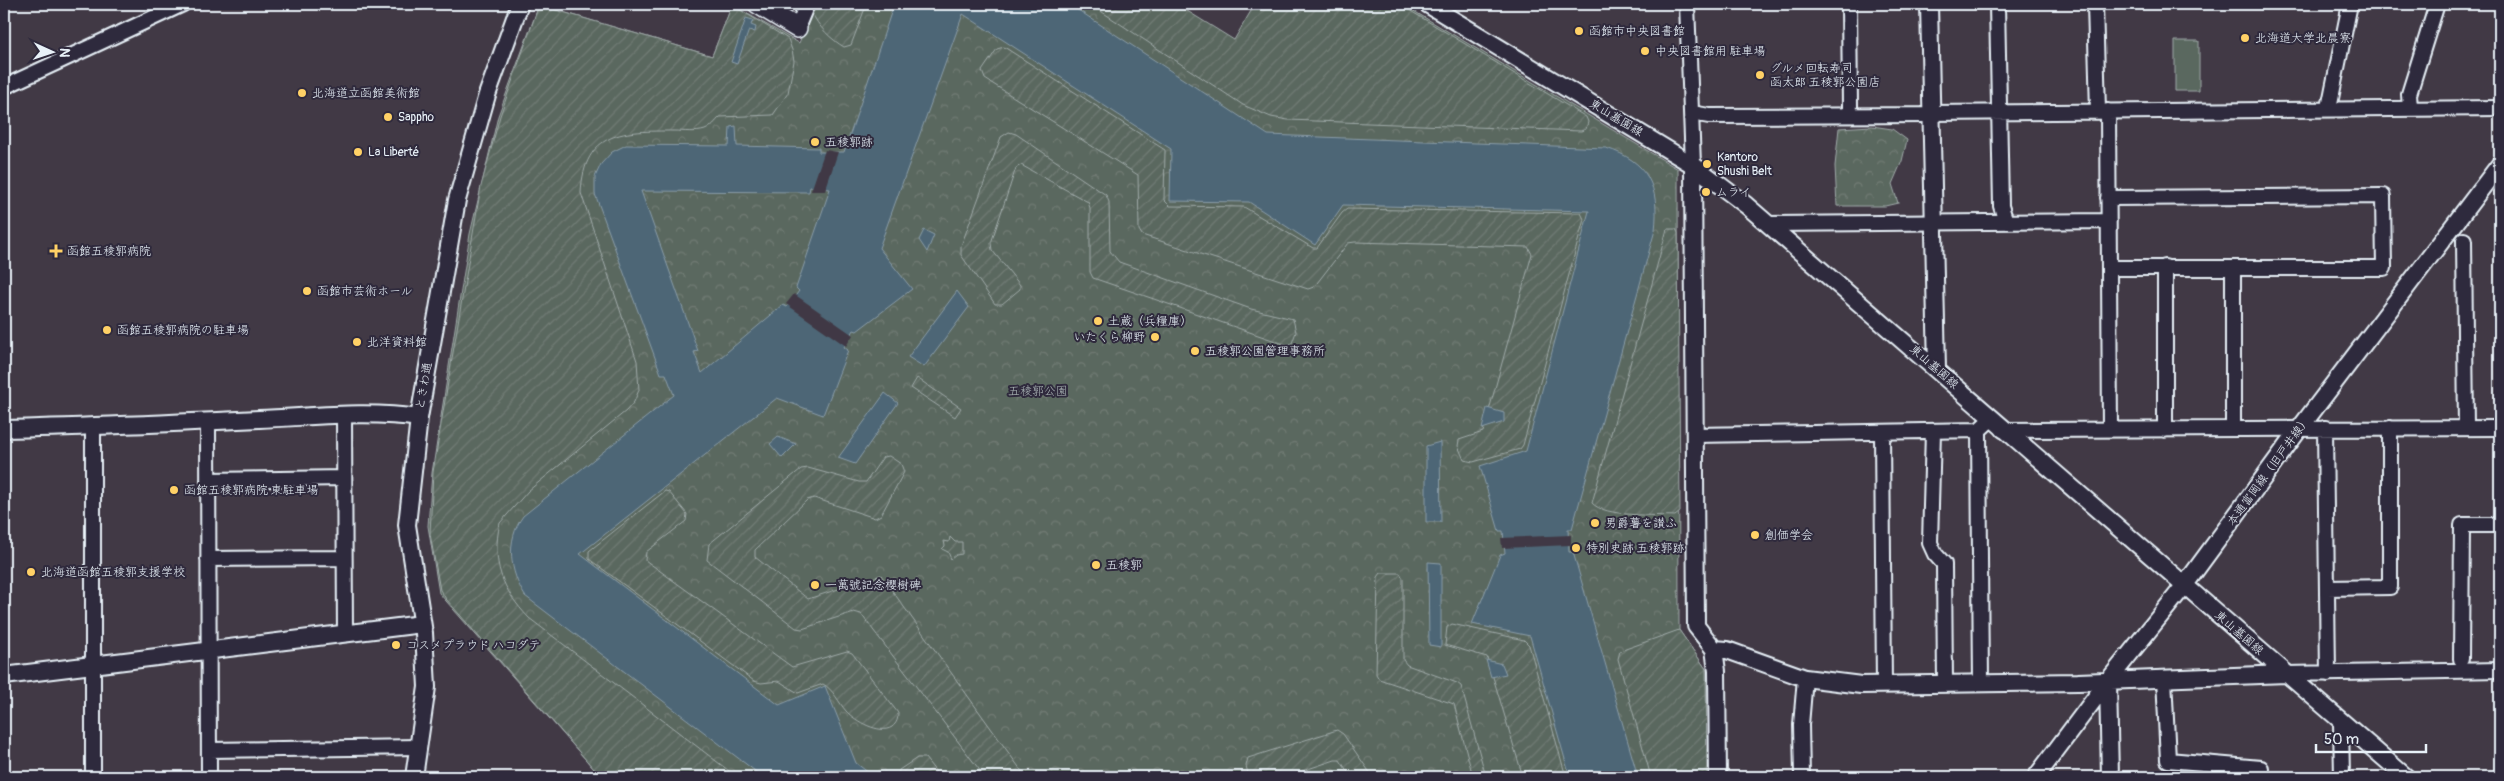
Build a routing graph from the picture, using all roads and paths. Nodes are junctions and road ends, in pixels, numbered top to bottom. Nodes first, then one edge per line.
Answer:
1 (182, 4) edge
2 (520, 4) edge
3 (758, 4) edge
4 (807, 4) edge
5 (1427, 4) edge
6 (1687, 4) edge
7 (1849, 4) edge
8 (1929, 4) edge
9 (1997, 4) edge
10 (2095, 4) edge
11 (2350, 4) edge
12 (2437, 4) edge
13 (797, 28) joint
14 (4, 87) edge
15 (1850, 106) dead end
16 (2329, 108) junction
17 (2410, 108) junction
18 (2500, 108) edge
19 (2103, 111) junction
20 (2000, 112) junction
21 (1692, 113) junction
22 (1931, 114) junction
23 (2500, 164) edge
24 (1693, 165) junction
25 (2108, 198) junction
26 (2108, 220) junction
27 (1934, 222) junction
28 (2006, 222) junction
29 (1768, 224) junction
30 (2464, 240) dead end
31 (2164, 267) junction
32 (2109, 268) junction
33 (2233, 268) junction
34 (1937, 369) junction
35 (344, 415) junction
36 (419, 418) junction
37 (208, 422) junction
38 (1997, 424) junction
39 (93, 427) junction
40 (2300, 428) junction
41 (2325, 428) junction
42 (2390, 428) junction
43 (2466, 428) junction
44 (2500, 428) edge
45 (4, 429) edge
46 (2110, 429) junction
47 (2233, 429) junction
48 (1979, 430) junction
49 (2165, 430) junction
50 (1933, 431) junction
51 (1882, 432) junction
52 (1694, 435) junction
53 (344, 478) junction
54 (208, 480) junction
55 (2500, 525) edge
56 (343, 558) junction
57 (208, 559) junction
58 (2184, 586) junction
59 (2327, 588) junction
60 (422, 624) junction
61 (345, 634) junction
62 (209, 650) junction
63 (1714, 650) junction
64 (2461, 659) dead end
65 (93, 664) junction
66 (2500, 670) edge
67 (2286, 674) junction
68 (2328, 674) junction
69 (4, 676) edge
70 (1805, 678) junction
71 (2164, 678) junction
72 (2108, 681) junction
73 (1981, 683) junction
74 (1945, 684) junction
75 (1884, 685) junction
76 (2341, 722) junction
77 (419, 747) junction
78 (209, 750) junction
79 (93, 777) edge
80 (209, 777) edge
81 (414, 777) edge
82 (1718, 777) edge
83 (1802, 777) edge
84 (2036, 777) edge
85 (2110, 777) edge
86 (2261, 777) edge
87 (2342, 777) edge
88 (2406, 777) edge

1 - 14 street
2 - 36 street, ときわ通
3 - 13 main road
4 - 13 street
5 - 24 street, 東山墓園線
6 - 21 street
7 - 15 street
8 - 22 street
9 - 20 street
10 - 19 street
11 - 16 street
12 - 17 street
16 - 17 street
16 - 19 street
17 - 18 street
19 - 20 street
19 - 25 street
20 - 22 street
20 - 28 street
21 - 22 street
21 - 24 street
22 - 27 street
23 - 40 street, 本通富岡線（旧戸井線）
24 - 29 street, 東山墓園線
24 - 52 street
25 - 26 street
25 - 33 street
26 - 28 street
26 - 32 street
27 - 28 street
27 - 29 street
27 - 34 street
29 - 34 street, 東山墓園線
30 - 43 street
31 - 32 street
31 - 33 street
31 - 49 street
32 - 46 street
33 - 47 street
34 - 38 street, 東山墓園線
35 - 36 street
35 - 37 street
35 - 53 street
36 - 60 street, ときわ通
37 - 39 street
37 - 54 street
38 - 46 street
38 - 48 street
38 - 58 street, 東山墓園線
39 - 45 street
39 - 65 street
40 - 41 street
40 - 47 street
40 - 58 street, 本通富岡線（旧戸井線）
41 - 42 street
41 - 59 street
42 - 43 street
42 - 59 street
43 - 44 street
46 - 49 street
47 - 49 street
48 - 50 street
48 - 73 street
50 - 51 street
50 - 74 street
51 - 52 street
51 - 75 street
52 - 63 street
53 - 54 street
53 - 56 street
54 - 57 street
55 - 64 street
56 - 57 street
56 - 61 street
57 - 62 street
58 - 67 street, 東山墓園線
58 - 72 street, 本通富岡線（旧戸井線）
59 - 68 street
60 - 61 street
60 - 77 street, ときわ通
61 - 62 street
62 - 65 street
62 - 78 street
63 - 70 street
63 - 82 street
65 - 69 street
65 - 79 street
66 - 68 street
67 - 68 street
67 - 71 street
67 - 76 street, 東山墓園線
70 - 75 street
70 - 83 street
71 - 72 street
71 - 86 street
72 - 73 street
72 - 84 street, 本通富岡線（旧戸井線）
72 - 85 street
73 - 74 street
74 - 75 street
76 - 87 street
76 - 88 street, 東山墓園線
77 - 78 street
77 - 81 street, ときわ通
78 - 80 street

